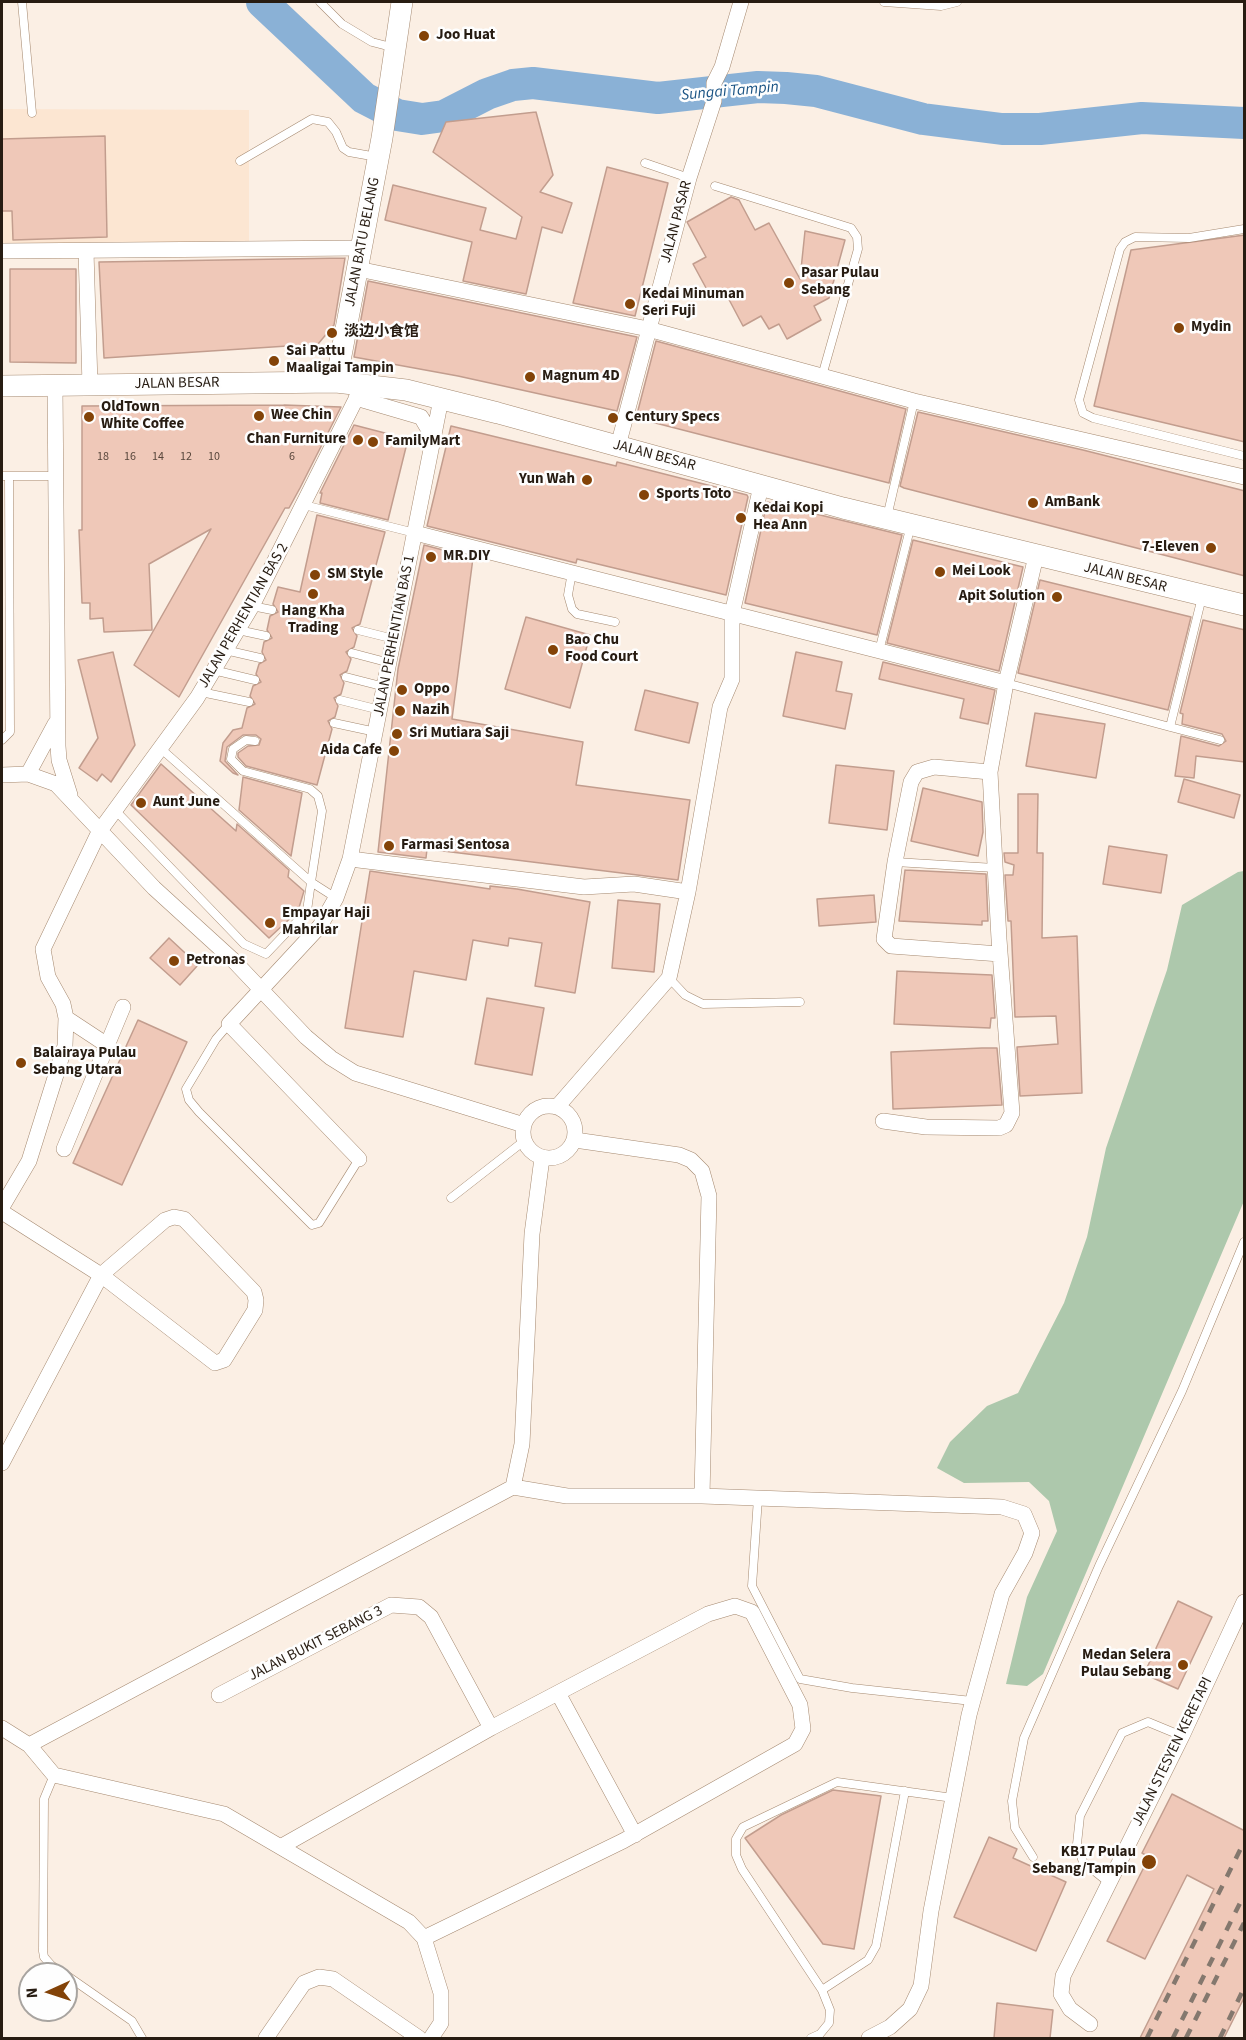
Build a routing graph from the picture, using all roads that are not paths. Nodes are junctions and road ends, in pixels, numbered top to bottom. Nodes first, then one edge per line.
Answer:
1 (22, 2) edge
2 (320, 2) edge
3 (402, 2) edge
4 (741, 2) edge
5 (884, 2) edge
6 (957, 2) edge
7 (396, 48) junction
8 (32, 112) dead end
9 (380, 148) junction
10 (240, 161) dead end
11 (645, 163) dead end
12 (689, 178) junction
13 (715, 186) dead end
14 (1245, 229) edge
15 (362, 248) junction
16 (2, 251) edge
17 (86, 251) junction
18 (358, 269) junction
19 (648, 329) junction
20 (822, 376) junction
21 (336, 382) junction
22 (90, 385) junction
23 (2, 386) edge
24 (55, 386) junction
25 (360, 391) junction
26 (441, 399) junction
27 (914, 401) junction
28 (434, 439) junction
29 (618, 446) junction
30 (1245, 456) edge
31 (5, 476) edge
32 (56, 476) junction
33 (1245, 477) edge
34 (761, 486) junction
35 (304, 505) junction
36 (887, 519) junction
37 (911, 525) junction
38 (415, 532) junction
39 (1036, 556) junction
40 (5, 560) edge
41 (572, 572) junction
42 (1202, 597) junction
43 (1245, 605) edge
44 (252, 606) junction
45 (272, 610) dead end
46 (732, 614) junction
47 (615, 622) dead end
48 (238, 630) junction
49 (358, 630) dead end
50 (266, 636) dead end
51 (394, 639) junction
52 (225, 650) junction
53 (879, 651) junction
54 (352, 653) dead end
55 (260, 658) dead end
56 (390, 663) junction
57 (213, 670) junction
58 (346, 677) dead end
59 (255, 680) dead end
60 (1006, 683) junction
61 (385, 687) junction
62 (201, 692) junction
63 (340, 700) dead end
64 (249, 702) dead end
65 (380, 710) junction
66 (59, 715) junction
67 (334, 723) dead end
68 (1170, 727) junction
69 (376, 732) junction
70 (2, 740) edge
71 (1220, 740) dead end
72 (255, 741) dead end
73 (159, 747) junction
74 (990, 772) junction
75 (28, 774) junction
76 (2, 775) edge
77 (71, 796) junction
78 (115, 810) junction
79 (99, 832) junction
80 (350, 859) junction
81 (895, 862) junction
82 (995, 868) junction
83 (311, 882) junction
84 (688, 892) junction
85 (336, 898) junction
86 (1000, 954) junction
87 (669, 978) junction
88 (263, 989) junction
89 (800, 1002) dead end
90 (123, 1007) dead end
91 (66, 1018) junction
92 (229, 1024) junction
93 (107, 1045) junction
94 (557, 1107) junction
95 (883, 1121) dead end
96 (524, 1125) junction
97 (575, 1140) junction
98 (524, 1141) junction
99 (64, 1149) dead end
100 (542, 1158) junction
101 (359, 1159) joint
102 (451, 1198) dead end
103 (2, 1207) edge
104 (2, 1212) edge
105 (1245, 1242) edge
106 (101, 1275) junction
107 (2, 1463) edge
108 (513, 1486) junction
109 (702, 1496) junction
110 (758, 1498) junction
111 (1245, 1602) edge
112 (558, 1693) junction
113 (219, 1695) dead end
114 (972, 1701) junction
115 (2, 1728) edge
116 (491, 1728) junction
117 (1182, 1736) junction
118 (29, 1745) junction
119 (54, 1775) junction
120 (905, 1791) junction
121 (953, 1798) junction
122 (635, 1834) junction
123 (282, 1846) junction
124 (1033, 1857) dead end
125 (1108, 1882) junction
126 (424, 1938) junction
127 (48, 1962) edge
128 (78, 1984) edge
129 (822, 1990) junction
130 (1090, 2024) dead end
131 (142, 2038) edge
132 (266, 2038) edge
133 (419, 2038) edge
134 (431, 2038) edge
135 (811, 2038) edge
136 (869, 2038) edge

1 - 8 lane
2 - 7 lane
3 - 7 street, JALAN BATU BELANG
4 - 12 street, JALAN PASAR
5 - 6 lane
7 - 9 street, JALAN BATU BELANG
9 - 10 lane
9 - 15 street, JALAN BATU BELANG
11 - 12 lane
12 - 19 street, JALAN PASAR
13 - 20 lane
14 - 30 lane
15 - 17 street
15 - 18 street, JALAN BATU BELANG
16 - 17 street
17 - 22 street
18 - 19 street
18 - 21 street, JALAN BATU BELANG
19 - 20 street
19 - 29 street, JALAN PASAR
20 - 27 street
21 - 22 street, JALAN BESAR
21 - 25 street, JALAN BESAR
22 - 24 street, JALAN BESAR
23 - 24 street, JALAN BESAR
24 - 32 street
25 - 26 street, JALAN BESAR
25 - 28 street
25 - 35 street, JALAN PERHENTIAN BAS 2
26 - 28 street, JALAN PERHENTIAN BAS 1
26 - 29 street, JALAN BESAR
27 - 33 street
27 - 36 lane
28 - 38 street, JALAN PERHENTIAN BAS 1
29 - 34 street, JALAN BESAR
31 - 32 lane
31 - 40 lane
32 - 66 street
34 - 36 street, JALAN BESAR
34 - 46 street
35 - 38 lane
35 - 44 street, JALAN PERHENTIAN BAS 2
36 - 37 street, JALAN BESAR
37 - 39 street, JALAN BESAR
37 - 53 lane
38 - 41 street
38 - 51 street, JALAN PERHENTIAN BAS 1
39 - 42 street, JALAN BESAR
39 - 60 street
40 - 70 lane
41 - 46 street
41 - 47 lane
42 - 43 street, JALAN BESAR
42 - 68 lane
44 - 45 lane
44 - 48 street, JALAN PERHENTIAN BAS 2
46 - 53 street
46 - 84 street
48 - 50 lane
48 - 52 street, JALAN PERHENTIAN BAS 2
49 - 51 lane
51 - 56 street, JALAN PERHENTIAN BAS 1
52 - 55 lane
52 - 57 street, JALAN PERHENTIAN BAS 2
53 - 60 street
54 - 56 lane
56 - 61 street, JALAN PERHENTIAN BAS 1
57 - 59 lane
57 - 62 street, JALAN PERHENTIAN BAS 2
58 - 61 lane
60 - 68 lane
60 - 74 street
61 - 65 street, JALAN PERHENTIAN BAS 1
62 - 64 lane
62 - 73 street, JALAN PERHENTIAN BAS 2
63 - 65 lane
65 - 69 street, JALAN PERHENTIAN BAS 1
66 - 75 street
66 - 77 street
67 - 69 lane
68 - 71 lane
69 - 80 street, JALAN PERHENTIAN BAS 1
72 - 83 lane
73 - 78 street, JALAN PERHENTIAN BAS 2
73 - 83 lane
74 - 81 street
74 - 82 street
75 - 76 street
75 - 77 street
77 - 79 street
78 - 79 street, JALAN PERHENTIAN BAS 2
78 - 83 lane
79 - 88 street
79 - 91 street, JALAN PERHENTIAN BAS 2
80 - 84 street
80 - 85 street, JALAN PERHENTIAN BAS 1
81 - 82 lane
81 - 86 street
82 - 86 street
83 - 85 lane
84 - 87 street
85 - 88 street, JALAN PERHENTIAN BAS 1
86 - 95 street
87 - 89 lane
87 - 94 street
88 - 92 street, JALAN PERHENTIAN BAS 1
88 - 96 street
90 - 93 street
91 - 93 street
91 - 103 street
92 - 101 street
92 - 101 lane
93 - 99 street
94 - 96 street
94 - 97 street
96 - 98 street
97 - 100 street
97 - 109 street
98 - 100 street
98 - 102 lane
100 - 108 street
104 - 106 street
105 - 124 lane
106 - 106 street
106 - 107 street
108 - 109 street
108 - 118 street
109 - 110 street
110 - 114 lane
110 - 114 street
111 - 117 street, JALAN STESYEN KERETAPI
112 - 116 street
112 - 122 street
112 - 122 street
113 - 116 street, JALAN BUKIT SEBANG 3
114 - 121 street
115 - 118 street
116 - 123 street
117 - 125 street, JALAN STESYEN KERETAPI
117 - 125 lane
118 - 119 street
119 - 123 street
119 - 127 lane
120 - 121 lane
120 - 129 lane
120 - 129 lane
121 - 136 street
122 - 126 street
123 - 126 street
125 - 130 street, JALAN STESYEN KERETAPI
126 - 134 street
128 - 131 lane
129 - 135 lane
132 - 133 street

